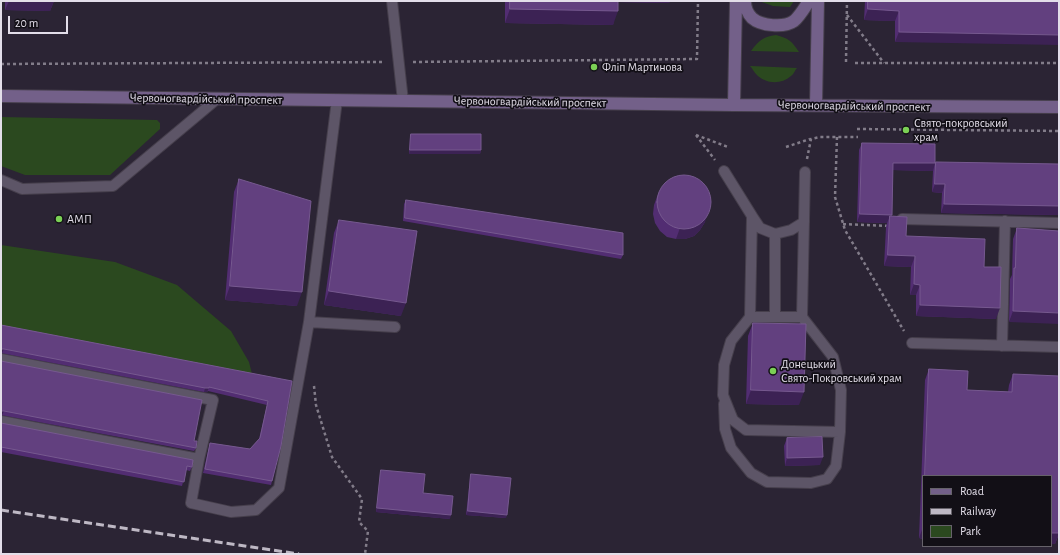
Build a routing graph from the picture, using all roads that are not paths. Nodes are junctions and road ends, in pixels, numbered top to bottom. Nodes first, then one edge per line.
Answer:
1 (392, 1) edge
2 (736, 1) edge
3 (745, 1) edge
4 (809, 1) edge
5 (818, 1) edge
6 (1, 96) edge
7 (217, 99) junction
8 (337, 100) junction
9 (403, 101) junction
10 (734, 105) junction
11 (816, 105) junction
12 (1059, 108) edge
13 (724, 171) road end
14 (805, 172) road end
15 (1, 180) edge
16 (752, 216) junction
17 (902, 219) edge
18 (1005, 221) junction
19 (804, 222) junction
20 (1059, 223) edge
21 (775, 234) junction
22 (802, 316) junction
23 (750, 317) junction
24 (775, 317) junction
25 (309, 322) junction
26 (395, 327) dead end
27 (912, 343) road end
28 (1002, 346) junction
29 (1059, 347) edge
30 (1, 359) edge
31 (723, 395) junction
32 (1, 421) edge
33 (840, 432) junction
34 (199, 459) junction

1 - 9 lane
2 - 10 main road
3 - 4 main road
5 - 11 main road
6 - 7 main road, Червоногвардійський проспект
7 - 8 main road, Червоногвардійський проспект
7 - 15 lane
8 - 9 main road, Червоногвардійський проспект
8 - 25 lane
9 - 10 main road, Червоногвардійський проспект
10 - 11 main road, Червоногвардійський проспект
11 - 12 main road, Червоногвардійський проспект
13 - 16 lane
14 - 19 lane
16 - 21 lane
16 - 23 lane
17 - 18 lane
18 - 20 lane
18 - 28 lane
19 - 21 lane
19 - 22 lane
21 - 24 lane
22 - 24 lane
22 - 33 lane
23 - 24 lane
23 - 31 lane
25 - 26 lane
25 - 34 lane
27 - 28 lane
28 - 29 lane
30 - 34 lane
31 - 33 lane
31 - 33 lane
32 - 34 lane

